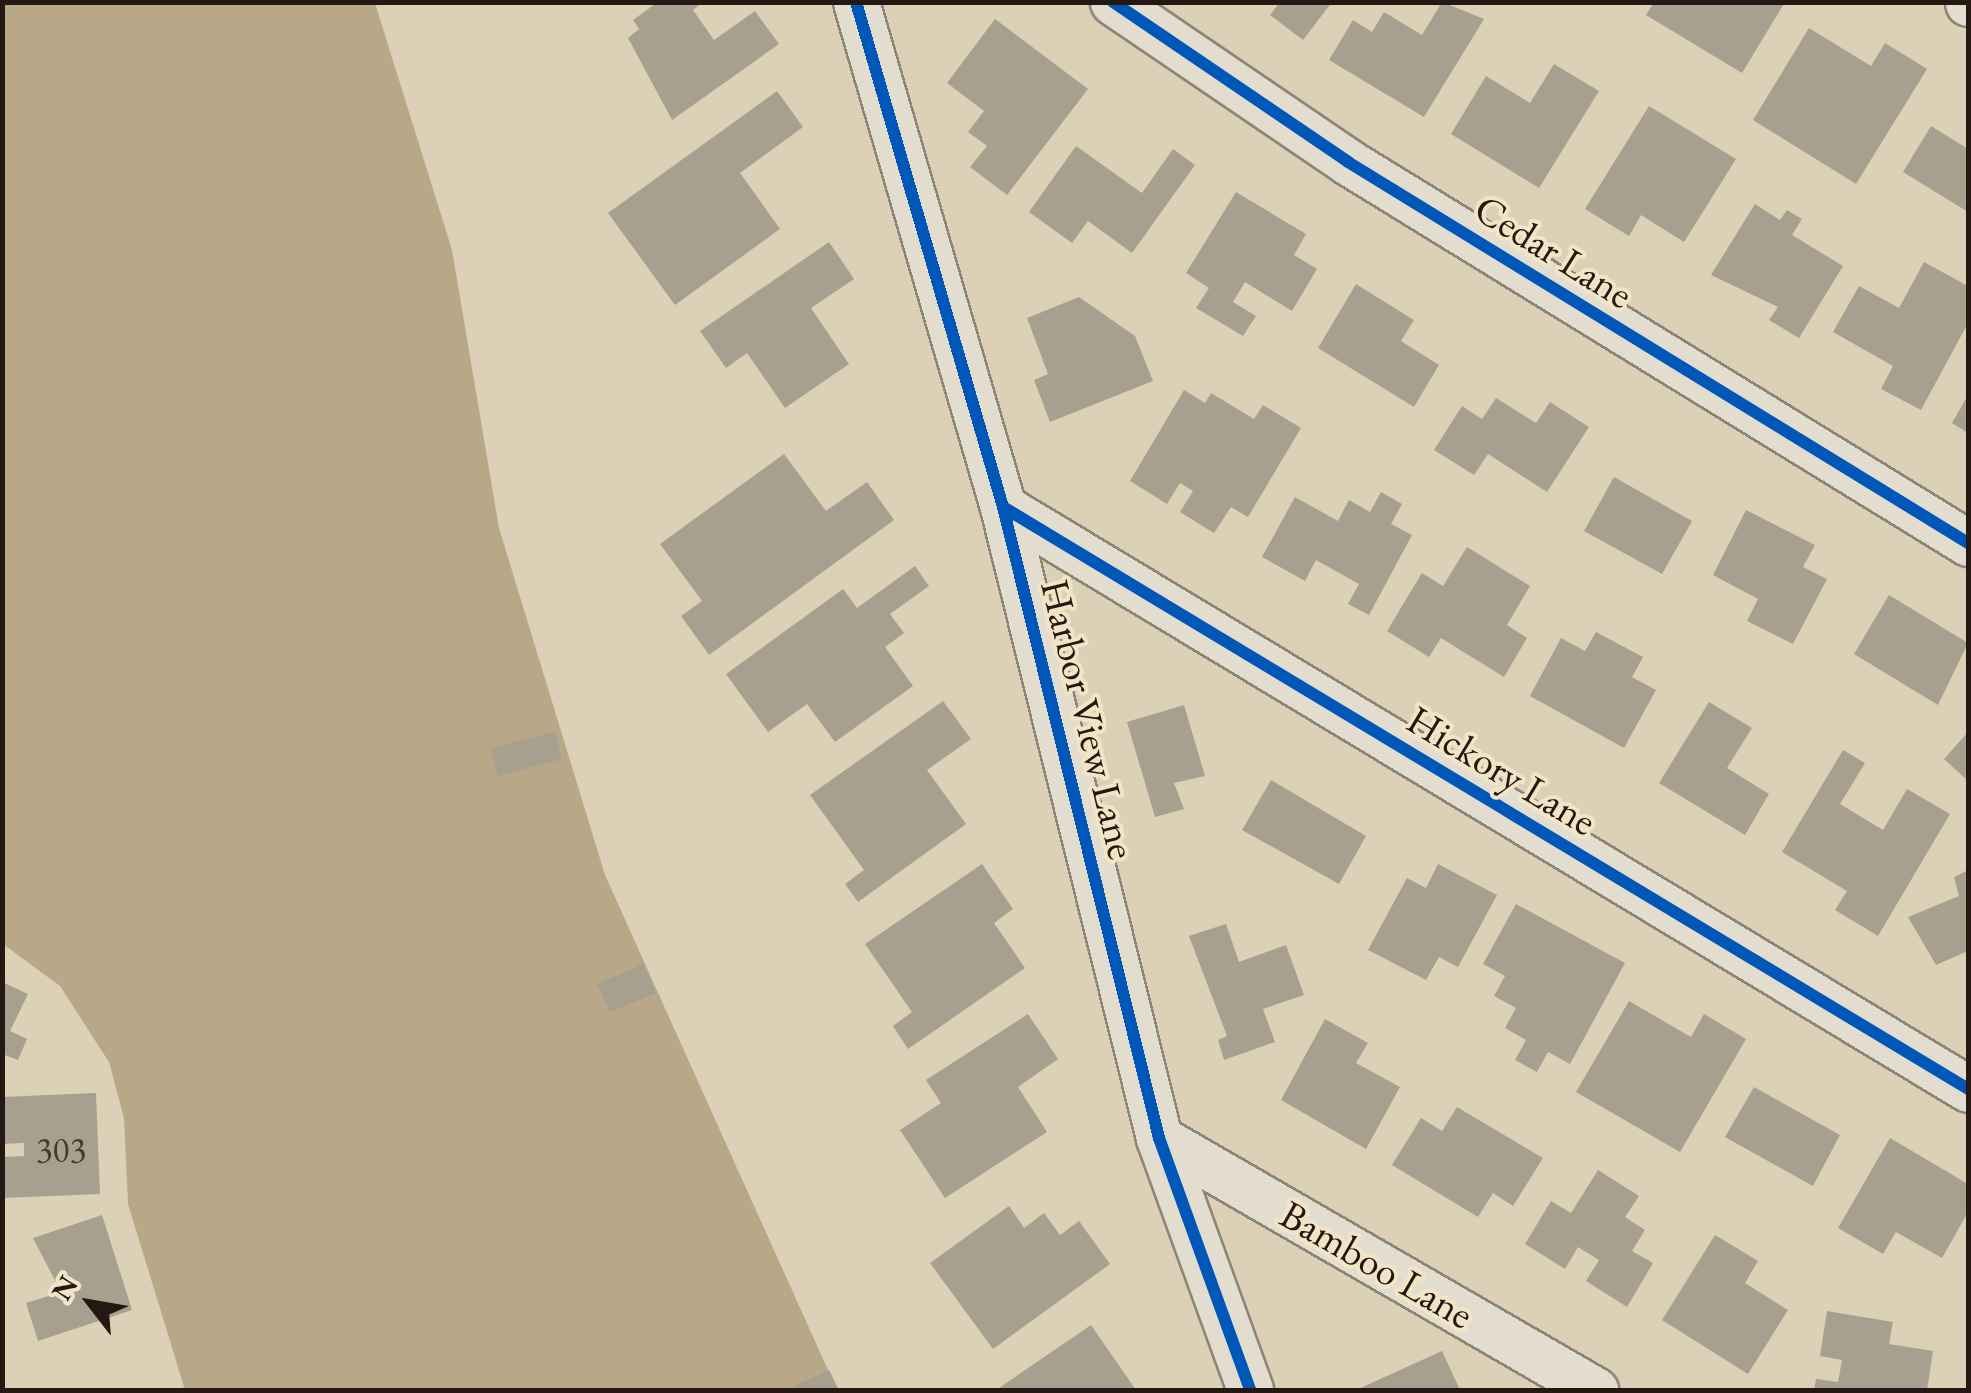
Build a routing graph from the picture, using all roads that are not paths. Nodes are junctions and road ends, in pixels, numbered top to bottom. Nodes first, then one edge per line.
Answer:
1 (856, 2) edge
2 (1113, 2) edge
3 (1003, 507) junction
4 (1968, 543) edge
5 (1968, 1089) edge
6 (1159, 1138) junction
7 (1250, 1390) edge
8 (1595, 1390) edge

1 - 3 street, Harbor View Lane
2 - 4 street, Cedar Lane
3 - 5 street, Hickory Lane
3 - 6 street, Harbor View Lane
6 - 7 street, Harbor View Lane
6 - 8 street, Bamboo Lane

